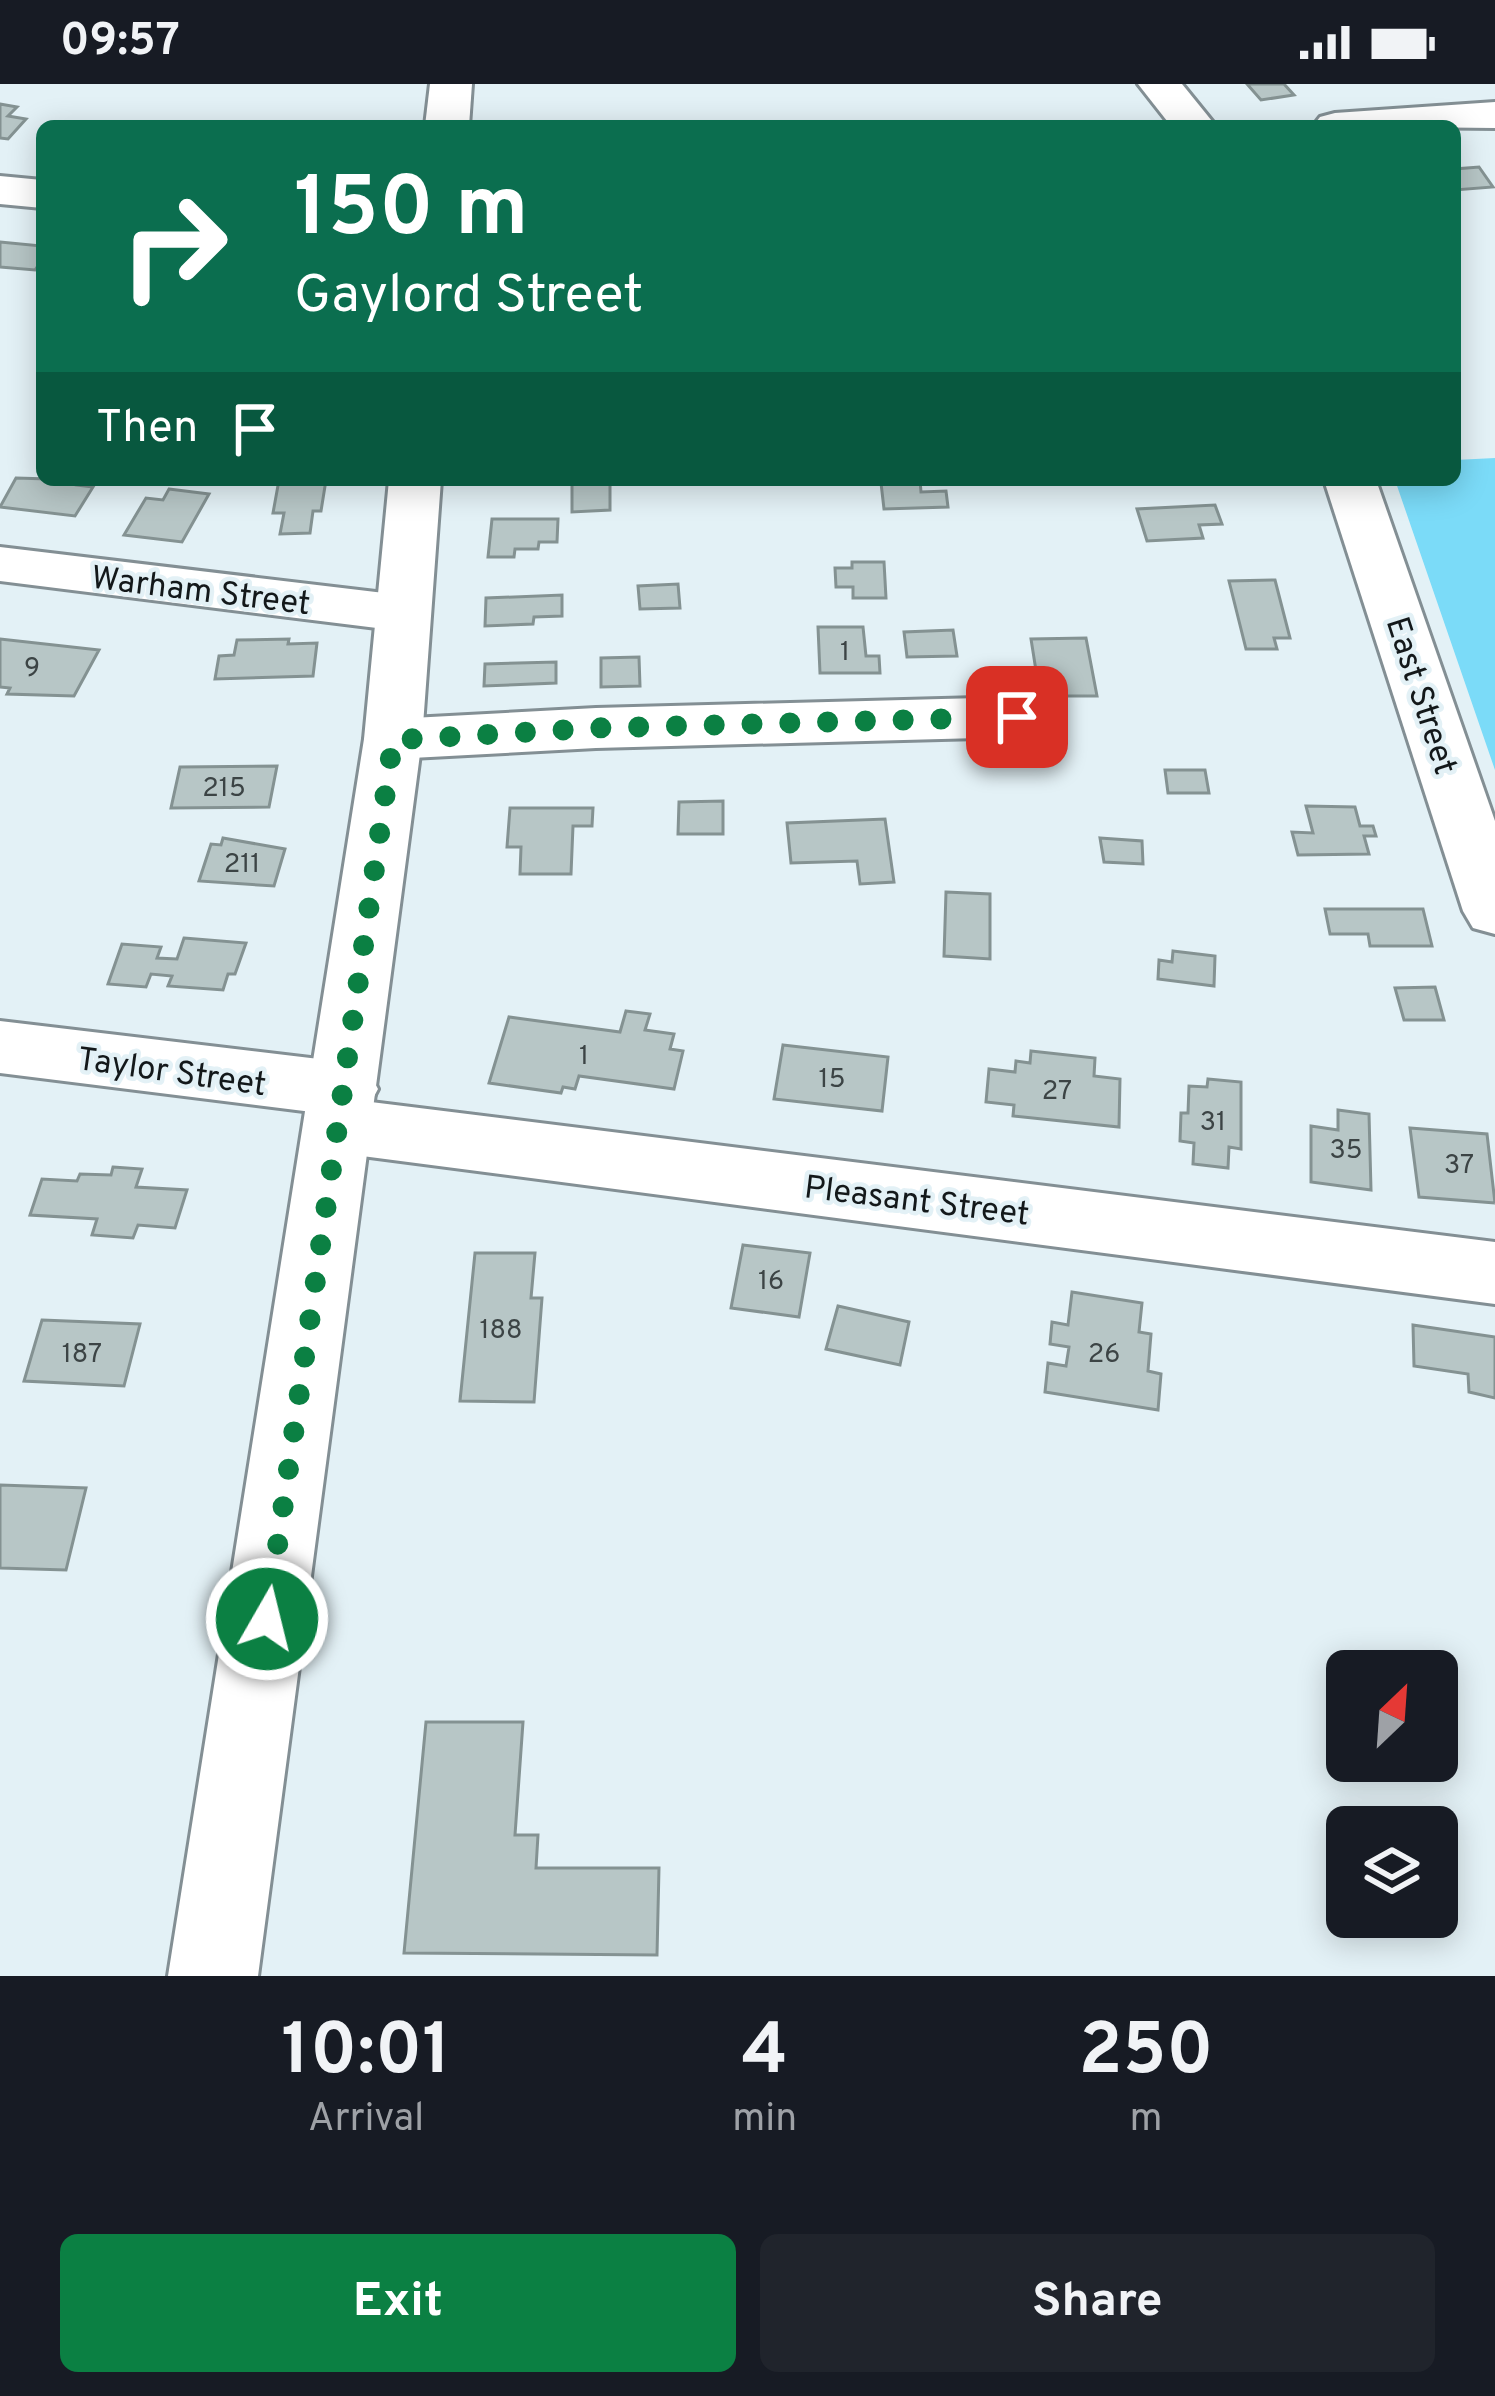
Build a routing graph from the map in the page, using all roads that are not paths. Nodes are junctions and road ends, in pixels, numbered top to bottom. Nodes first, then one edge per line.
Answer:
1 (451, 84) edge
2 (1160, 84) edge
3 (1495, 115) edge
4 (448, 120) edge
5 (1189, 120) edge
6 (1423, 120) edge
7 (0, 190) edge
8 (36, 193) edge
9 (414, 486) edge
10 (1352, 486) edge
11 (0, 564) edge
12 (401, 614) junction
13 (1017, 717) dead end
14 (393, 740) junction
15 (1495, 911) edge
16 (0, 1047) edge
17 (342, 1107) junction
18 (1495, 1273) edge
19 (213, 1976) edge

1 - 4 street
2 - 5 street
3 - 6 street
7 - 8 street
9 - 12 street
10 - 15 street, East Street
11 - 12 street, Warham Street
12 - 14 street
13 - 14 street
14 - 17 street
16 - 17 street, Taylor Street
17 - 18 street, Pleasant Street
17 - 19 street

